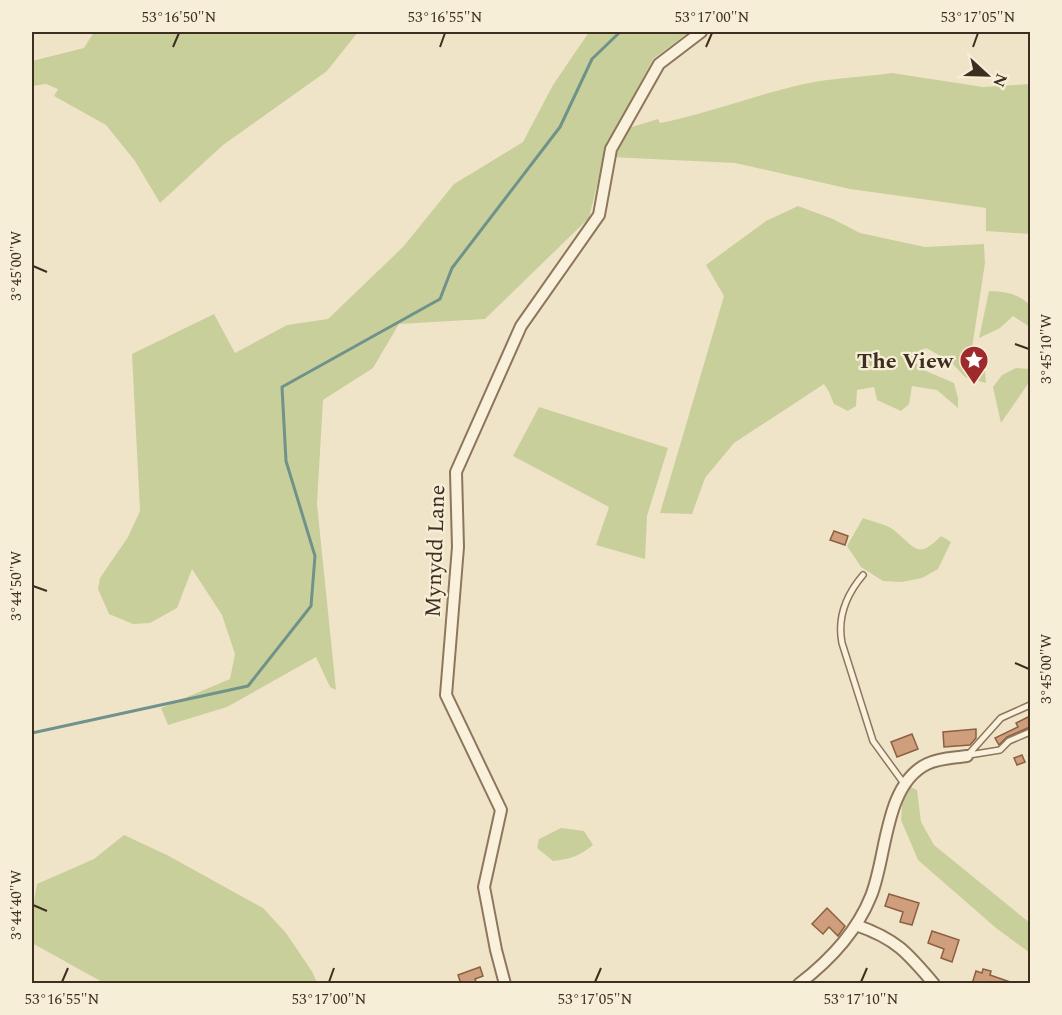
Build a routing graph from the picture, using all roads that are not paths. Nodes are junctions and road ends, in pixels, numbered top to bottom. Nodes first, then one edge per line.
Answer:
1 (701, 32) edge
2 (863, 575) dead end
3 (1030, 705) edge
4 (1030, 732) edge
5 (968, 756) junction
6 (905, 784) junction
7 (856, 925) junction
8 (506, 984) edge
9 (799, 984) edge
10 (934, 984) edge

1 - 8 street, Mynydd Lane
2 - 6 lane
3 - 5 lane
4 - 5 lane
5 - 6 street
6 - 7 street
7 - 9 street
7 - 10 street

